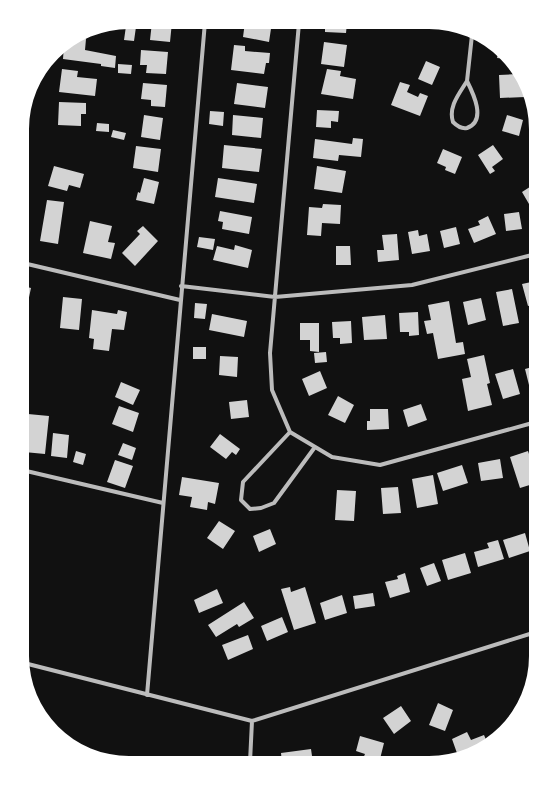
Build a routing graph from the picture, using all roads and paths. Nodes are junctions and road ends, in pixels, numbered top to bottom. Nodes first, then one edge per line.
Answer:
1 (204, 29) edge
2 (299, 29) edge
3 (472, 39) edge
4 (467, 81) junction
5 (529, 256) edge
6 (29, 264) edge
7 (181, 286) junction
8 (275, 297) junction
9 (180, 300) junction
10 (529, 424) edge
11 (290, 432) junction
12 (315, 447) junction
13 (29, 472) edge
14 (163, 503) junction
15 (529, 634) edge
16 (29, 664) edge
17 (147, 695) junction
18 (252, 721) junction
19 (250, 756) edge

1 - 7 street
2 - 8 street
3 - 4 street
4 - 4 street
5 - 8 street
6 - 9 street
7 - 8 street
7 - 9 street
8 - 11 street
9 - 14 street
10 - 12 street
11 - 12 street
11 - 12 street
13 - 14 street
14 - 17 street
15 - 18 street
16 - 17 street
17 - 18 street
18 - 19 street

